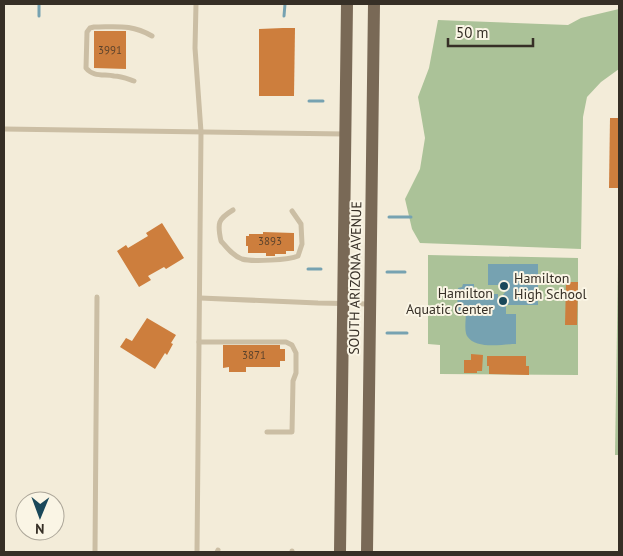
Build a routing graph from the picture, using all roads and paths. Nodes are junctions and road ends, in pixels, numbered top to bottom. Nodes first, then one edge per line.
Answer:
1 (196, 4) edge
2 (347, 4) edge
3 (374, 4) edge
4 (152, 36) dead end
5 (134, 81) dead end
6 (4, 129) edge
7 (201, 132) junction
8 (345, 134) junction
9 (234, 210) dead end
10 (292, 211) dead end
11 (97, 297) dead end
12 (200, 298) junction
13 (344, 304) junction
14 (370, 304) junction
15 (199, 342) junction
16 (267, 432) dead end
17 (95, 552) edge
18 (197, 552) edge
19 (340, 552) edge
20 (367, 552) edge

1 - 7 lane
2 - 8 main road, SOUTH ARIZONA AVENUE
3 - 14 main road, SOUTH ARIZONA AVENUE
4 - 5 lane
6 - 7 lane
7 - 8 lane
7 - 12 lane
8 - 13 main road, SOUTH ARIZONA AVENUE
9 - 10 lane
11 - 17 lane
12 - 13 lane
12 - 15 lane
13 - 14 lane
13 - 19 main road, SOUTH ARIZONA AVENUE
14 - 20 main road, SOUTH ARIZONA AVENUE
15 - 16 lane
15 - 18 lane

